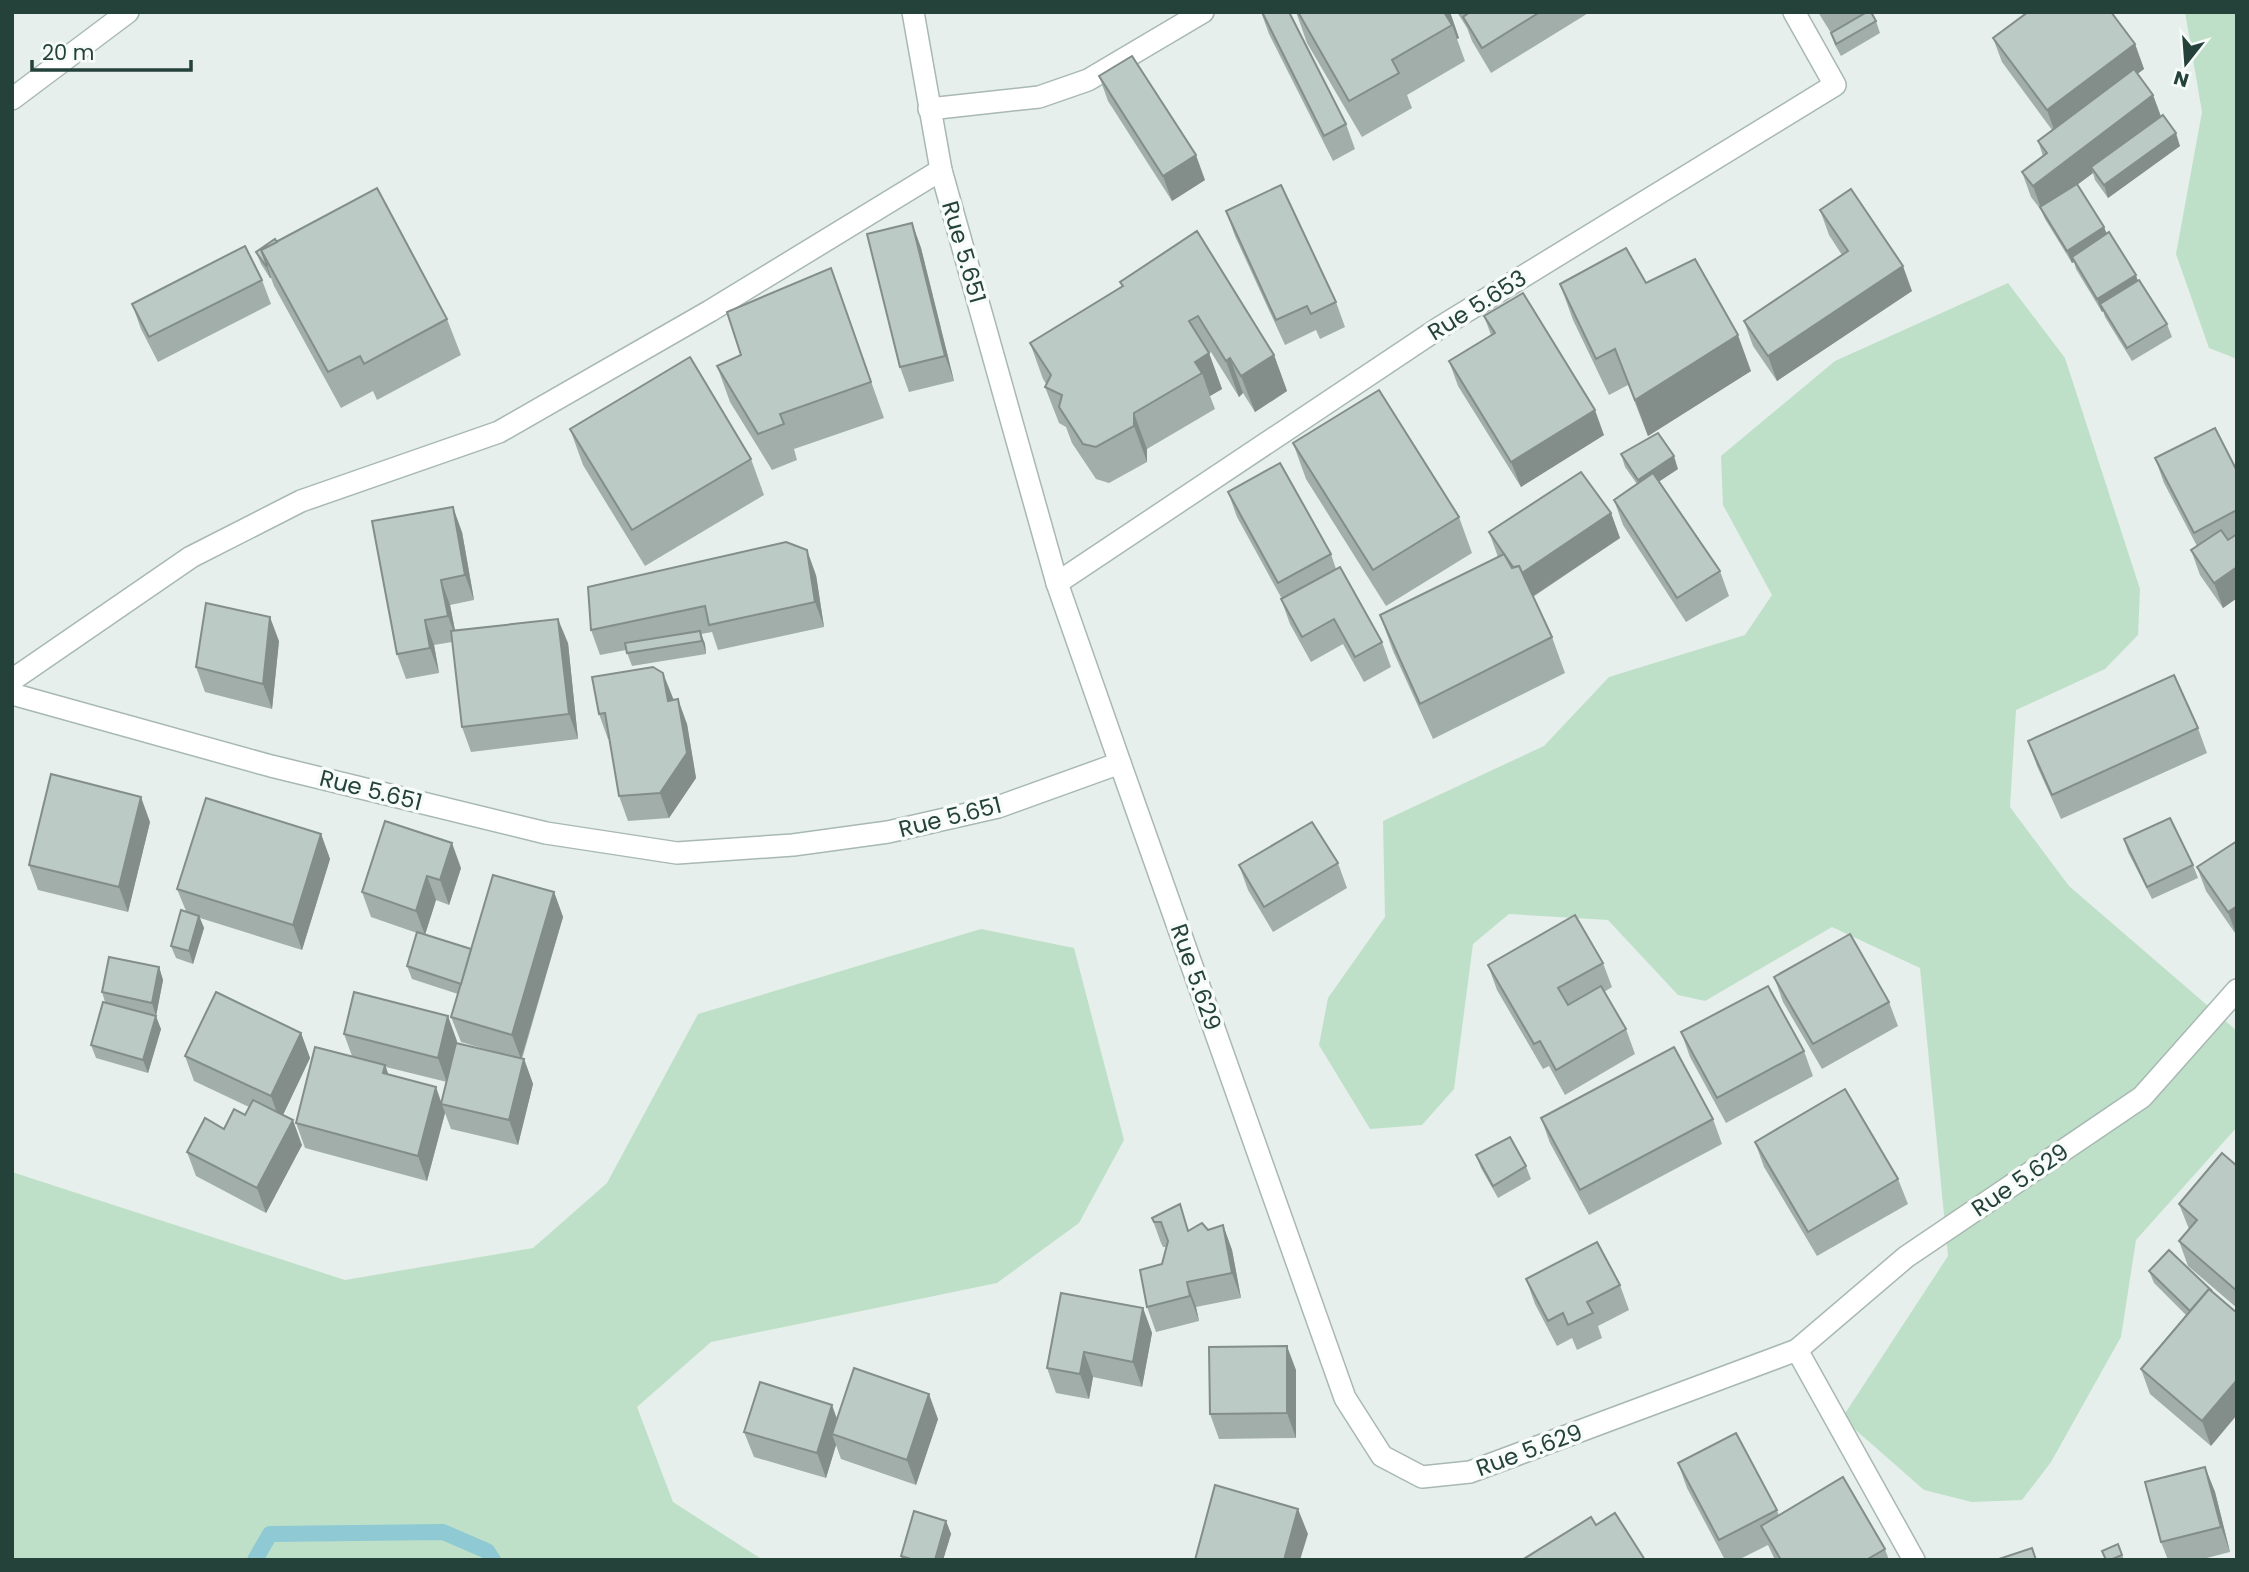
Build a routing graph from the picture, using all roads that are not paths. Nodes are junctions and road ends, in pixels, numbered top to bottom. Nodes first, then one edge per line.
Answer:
1 (128, 12) edge
2 (913, 12) edge
3 (1203, 12) edge
4 (1794, 12) edge
5 (12, 99) edge
6 (929, 109) junction
7 (941, 170) junction
8 (1057, 583) junction
9 (12, 680) edge
10 (12, 694) edge
11 (1120, 763) junction
12 (2237, 990) edge
13 (1797, 1350) junction
14 (1914, 1560) edge

1 - 5 street
2 - 6 street, Rue 5.651
3 - 6 street
4 - 8 street, Rue 5.653
6 - 7 street, Rue 5.651
7 - 8 street, Rue 5.651
7 - 9 street
8 - 11 street, Rue 5.651
10 - 11 street, Rue 5.651
11 - 13 street, Rue 5.629
12 - 13 street, Rue 5.629
13 - 14 street

